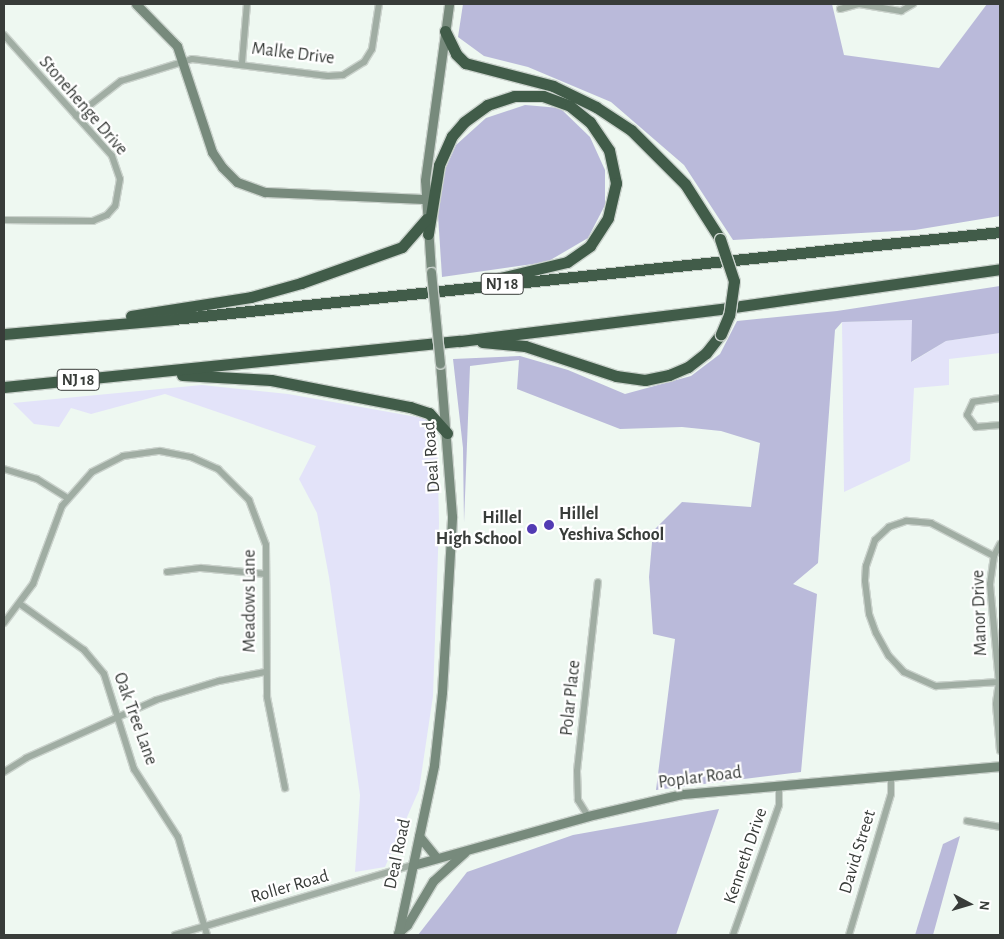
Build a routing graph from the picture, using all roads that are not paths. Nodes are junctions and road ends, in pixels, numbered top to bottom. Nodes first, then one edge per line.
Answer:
1 (136, 4) edge
2 (247, 4) edge
3 (379, 4) edge
4 (449, 4) edge
5 (913, 4) edge
6 (840, 9) dead end
7 (445, 32) junction
8 (4, 35) edge
9 (184, 60) junction
10 (242, 63) junction
11 (76, 116) junction
12 (424, 199) junction
13 (4, 220) edge
14 (426, 220) junction
15 (1000, 232) edge
16 (428, 234) junction
17 (1000, 269) edge
18 (454, 288) junction
19 (48, 328) junction
20 (4, 334) edge
21 (460, 341) junction
22 (153, 372) junction
23 (4, 387) edge
24 (1000, 398) edge
25 (1000, 425) edge
26 (447, 433) junction
27 (4, 469) edge
28 (67, 498) junction
29 (1000, 544) edge
30 (994, 556) junction
31 (168, 572) dead end
32 (266, 574) junction
33 (598, 582) dead end
34 (20, 604) junction
35 (4, 623) edge
36 (266, 672) junction
37 (1000, 685) edge
38 (118, 716) junction
39 (1000, 752) edge
40 (1000, 766) edge
41 (4, 772) edge
42 (891, 776) junction
43 (779, 785) junction
44 (285, 788) dead end
45 (588, 816) junction
46 (967, 821) dead end
47 (1000, 827) edge
48 (419, 836) junction
49 (465, 852) junction
50 (437, 858) junction
51 (412, 866) junction
52 (204, 927) junction
53 (398, 934) edge
54 (175, 935) edge
55 (206, 935) edge
56 (734, 935) edge
57 (849, 935) edge

1 - 9 street
2 - 10 street
3 - 10 street, Malke Drive
4 - 7 street, Deal Road
5 - 6 street
7 - 12 street, Deal Road
7 - 21 highway, bridge
8 - 11 street, Stonehenge Drive
9 - 10 street, Malke Drive
9 - 11 street, Malke Drive
9 - 12 street
11 - 13 street, Stonehenge Drive
12 - 14 street, Deal Road
14 - 16 street, Deal Road
14 - 19 highway
15 - 18 highway, NJ 18
16 - 18 highway
16 - 26 street, Deal Road, bridge
17 - 21 highway, NJ 18
18 - 19 highway, NJ 18
19 - 20 highway, NJ 18
21 - 22 highway, NJ 18
22 - 23 highway, NJ 18
22 - 26 highway
24 - 25 street
26 - 48 street, Deal Road
27 - 28 street
28 - 32 street, Meadows Lane
28 - 34 street, Meadows Lane
29 - 30 street, Manor Drive
30 - 37 street, Manor Drive
30 - 37 street
31 - 32 street
32 - 36 street, Meadows Lane
33 - 45 street, Polar Place
34 - 35 street, Meadows Lane
34 - 38 street, Oak Tree Lane
36 - 38 street
36 - 44 street, Meadows Lane
37 - 39 street, Manor Drive
38 - 41 street
38 - 52 street, Oak Tree Lane
40 - 42 street, Poplar Road
42 - 43 street, Poplar Road
42 - 57 street, David Street
43 - 45 street, Poplar Road
43 - 56 street, Kenneth Drive
45 - 49 street, Poplar Road
46 - 47 street
48 - 50 street
48 - 51 street, Deal Road
49 - 50 street, Poplar Road
49 - 53 street
50 - 51 street, Poplar Road
51 - 52 street, Roller Road
51 - 53 street, Deal Road
52 - 54 street, Roller Road
52 - 55 street, Oak Tree Lane

